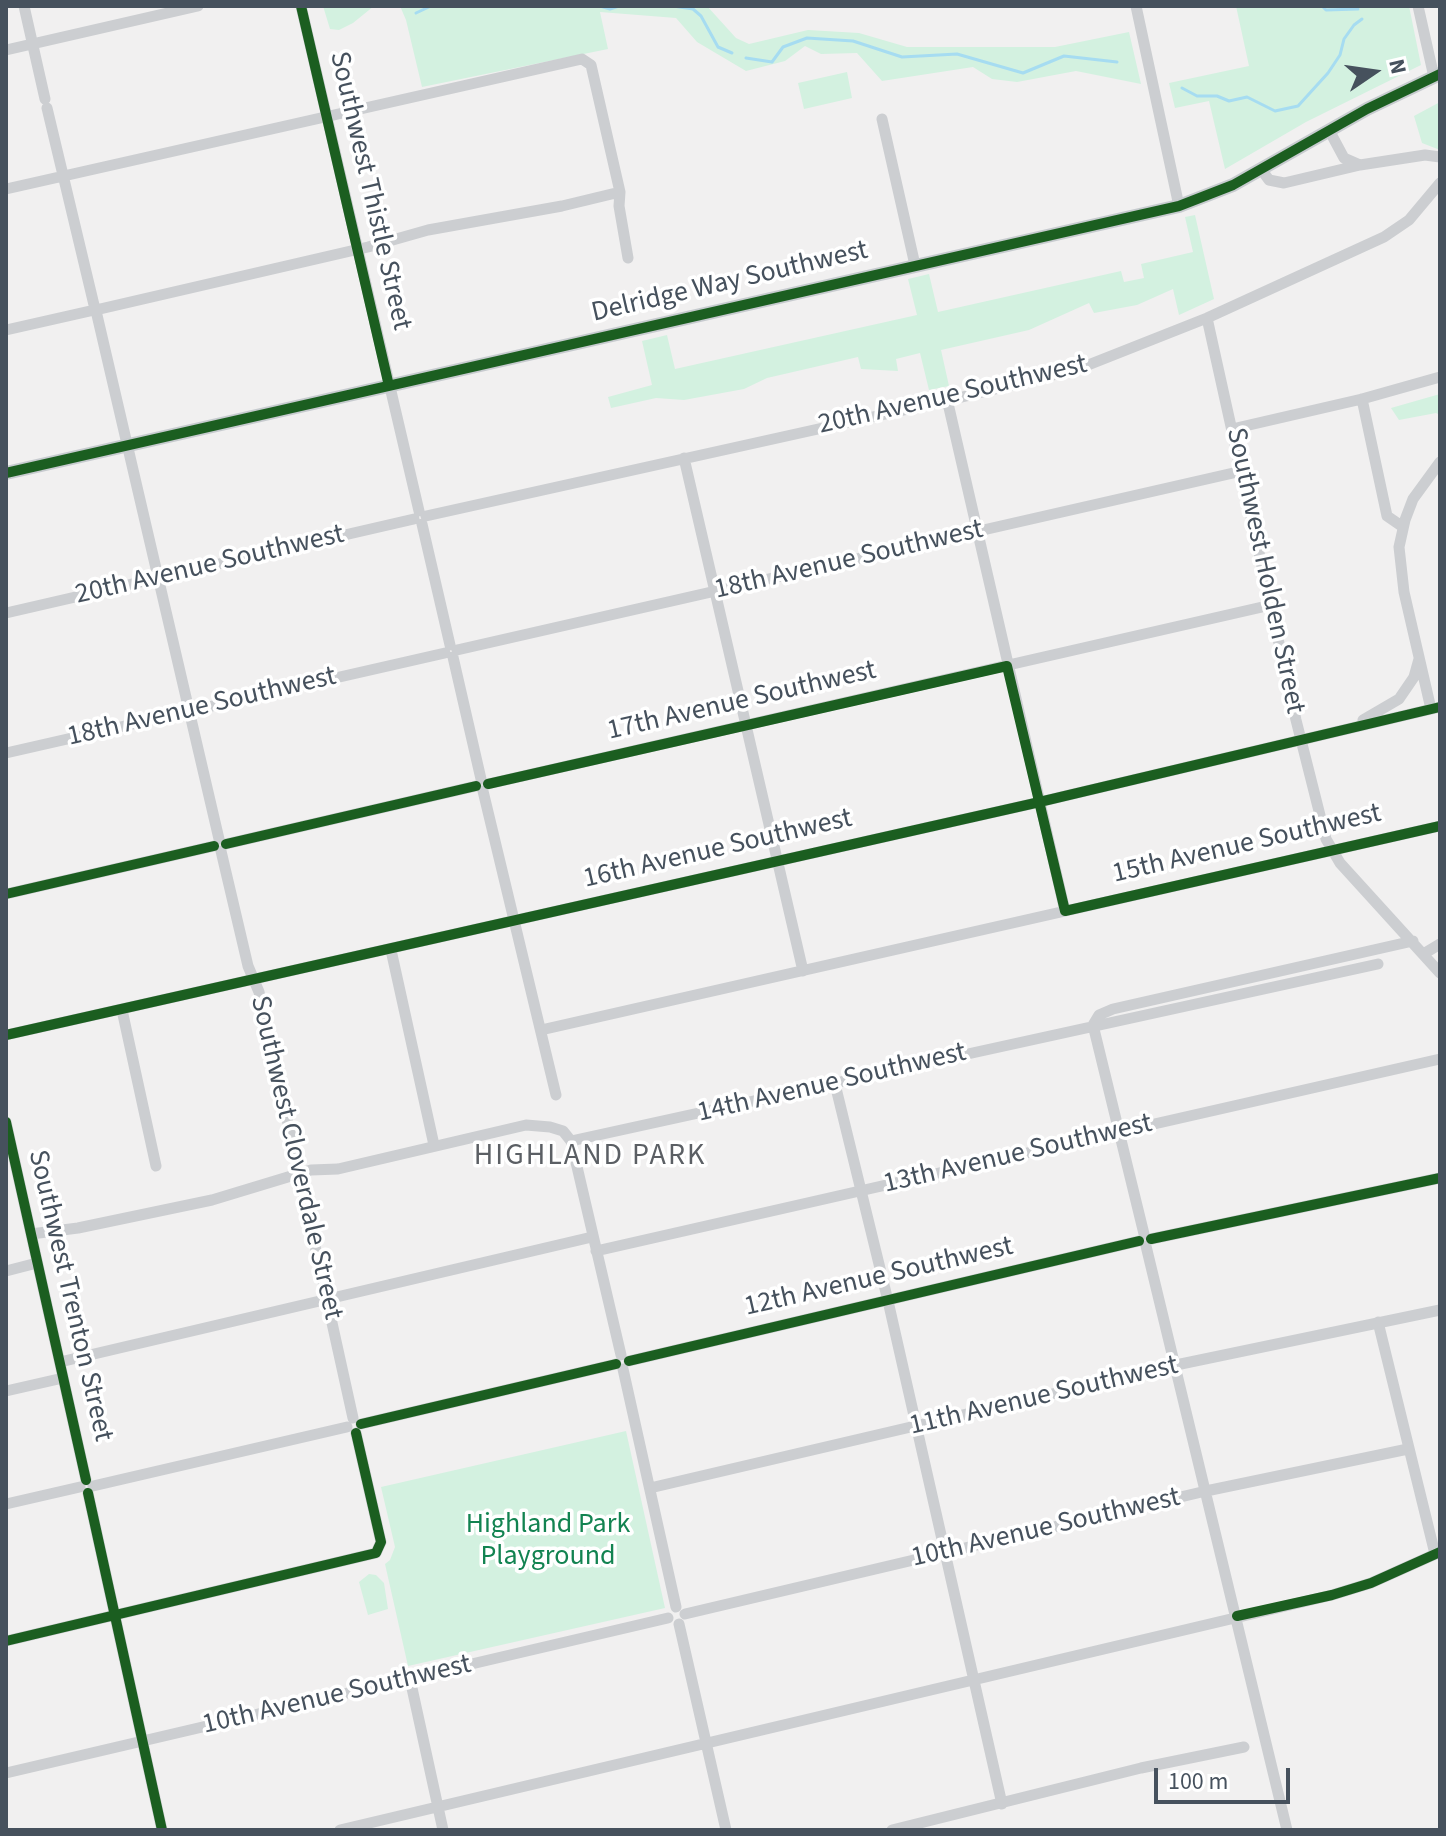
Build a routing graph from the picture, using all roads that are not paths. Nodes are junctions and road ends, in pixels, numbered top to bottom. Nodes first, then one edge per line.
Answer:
1 (24, 6) edge
2 (198, 6) edge
3 (301, 6) edge
4 (1136, 6) edge
5 (1418, 6) edge
6 (33, 44) junction
7 (6, 50) edge
8 (1437, 76) edge
9 (328, 115) junction
10 (882, 119) dead end
11 (1329, 130) junction
12 (1440, 157) edge
13 (1360, 165) junction
14 (1261, 169) junction
15 (63, 176) junction
16 (1440, 183) edge
17 (6, 189) edge
18 (620, 192) junction
19 (1179, 206) junction
20 (358, 249) junction
21 (628, 258) dead end
22 (915, 265) junction
23 (95, 310) junction
24 (1207, 318) junction
25 (6, 330) edge
26 (1440, 377) edge
27 (389, 386) junction
28 (947, 399) junction
29 (1362, 399) junction
30 (1232, 429) junction
31 (126, 445) junction
32 (684, 458) junction
33 (1440, 462) edge
34 (1242, 471) junction
35 (6, 473) edge
36 (420, 518) junction
37 (1403, 527) junction
38 (977, 531) junction
39 (158, 579) junction
40 (715, 592) junction
41 (1271, 605) junction
42 (6, 613) edge
43 (451, 651) junction
44 (1419, 659) junction
45 (1007, 666) junction
46 (1436, 708) edge
47 (188, 711) junction
48 (746, 726) junction
49 (1350, 727) junction
50 (1301, 738) junction
51 (6, 753) edge
52 (482, 785) junction
53 (1038, 802) junction
54 (1440, 826) edge
55 (220, 845) junction
56 (1331, 851) junction
57 (777, 862) junction
58 (6, 894) edge
59 (1065, 911) junction
60 (514, 922) junction
61 (1413, 941) junction
62 (1440, 944) edge
63 (391, 950) junction
64 (1425, 953) junction
65 (1378, 964) dead end
66 (803, 971) junction
67 (1440, 973) edge
68 (255, 981) junction
69 (122, 1010) junction
70 (1093, 1025) junction
71 (541, 1030) junction
72 (6, 1035) edge
73 (1440, 1059) edge
74 (835, 1084) junction
75 (556, 1095) dead end
76 (6, 1122) edge
77 (1119, 1132) junction
78 (571, 1141) junction
79 (434, 1145) junction
80 (9, 1152) edge
81 (156, 1166) dead end
82 (299, 1173) junction
83 (1440, 1178) edge
84 (860, 1190) junction
85 (31, 1234) junction
86 (592, 1237) junction
87 (1145, 1240) junction
88 (596, 1251) junction
89 (37, 1263) junction
90 (6, 1271) edge
91 (327, 1298) junction
92 (888, 1301) junction
93 (1440, 1310) edge
94 (1378, 1322) junction
95 (60, 1362) junction
96 (622, 1362) junction
97 (1176, 1365) junction
98 (63, 1378) junction
99 (6, 1391) edge
100 (354, 1426) junction
101 (917, 1427) junction
102 (1408, 1449) junction
103 (87, 1487) junction
104 (650, 1488) junction
105 (1206, 1491) junction
106 (6, 1504) edge
107 (1438, 1553) edge
108 (945, 1554) junction
109 (115, 1614) junction
110 (680, 1615) junction
111 (1237, 1616) junction
112 (6, 1641) edge
113 (410, 1679) junction
114 (973, 1681) junction
115 (142, 1741) junction
116 (705, 1743) junction
117 (1244, 1747) dead end
118 (6, 1773) edge
119 (1002, 1804) junction
120 (438, 1807) junction
121 (162, 1830) edge
122 (340, 1830) edge
123 (443, 1830) edge
124 (726, 1830) edge
125 (892, 1830) edge
126 (1287, 1830) edge

1 - 6 street, Southwest Cloverdale Street
2 - 6 street
3 - 9 street, Southwest Thistle Street
4 - 19 street
5 - 8 street
6 - 7 street
6 - 15 street, Southwest Cloverdale Street
8 - 11 main road, Delridge Way Southwest
9 - 15 street
9 - 18 street
9 - 20 street, Southwest Thistle Street
10 - 22 street
11 - 13 street
11 - 14 main road, Delridge Way Southwest
12 - 13 street
13 - 14 street
14 - 19 main road, Delridge Way Southwest
15 - 17 street
15 - 23 street, Southwest Cloverdale Street
16 - 24 street, 20th Avenue Southwest
18 - 20 street
18 - 21 street
19 - 22 main road, Delridge Way Southwest
20 - 23 street
20 - 27 street, Southwest Thistle Street
22 - 27 main road, Delridge Way Southwest
23 - 25 street
23 - 31 street, Southwest Cloverdale Street
24 - 28 street, 20th Avenue Southwest
24 - 30 street, Southwest Holden Street
26 - 29 street
27 - 31 main road, Delridge Way Southwest
27 - 36 street, Southwest Thistle Street
28 - 32 street, 20th Avenue Southwest
28 - 38 street
29 - 30 street
29 - 37 street
30 - 34 street, Southwest Holden Street
31 - 35 main road, Delridge Way Southwest
31 - 39 street, Southwest Cloverdale Street
32 - 36 street, 20th Avenue Southwest
32 - 40 street
33 - 37 street
34 - 38 street, 18th Avenue Southwest
34 - 41 street, Southwest Holden Street
36 - 39 street, 20th Avenue Southwest
36 - 43 street, Southwest Thistle Street
37 - 44 street
38 - 40 street, 18th Avenue Southwest
38 - 45 street
39 - 42 street, 20th Avenue Southwest
39 - 47 street, Southwest Cloverdale Street
40 - 43 street, 18th Avenue Southwest
40 - 48 street
41 - 45 street, 17th Avenue Southwest
41 - 50 street, Southwest Holden Street
43 - 47 street, 18th Avenue Southwest
43 - 52 street, Southwest Thistle Street
44 - 46 street
44 - 49 street
45 - 48 street, 17th Avenue Southwest
45 - 53 street
46 - 49 street, 16th Avenue Southwest
47 - 51 street, 18th Avenue Southwest
47 - 55 street, Southwest Cloverdale Street
48 - 52 street, 17th Avenue Southwest
48 - 57 street
49 - 50 street, 16th Avenue Southwest
50 - 53 street, 16th Avenue Southwest
50 - 56 street, Southwest Holden Street
52 - 55 street, 17th Avenue Southwest
52 - 60 street, Southwest Thistle Street
53 - 57 street, 16th Avenue Southwest
53 - 59 street
54 - 56 street, 15th Avenue Southwest
55 - 58 street, 17th Avenue Southwest
55 - 68 street, Southwest Cloverdale Street
56 - 59 street, 15th Avenue Southwest
56 - 61 street, Southwest Holden Street
57 - 60 street, 16th Avenue Southwest
57 - 66 street
59 - 66 street, 15th Avenue Southwest
60 - 63 street, 16th Avenue Southwest
60 - 71 street, Southwest Thistle Street
61 - 64 street, Southwest Holden Street
61 - 70 street, 14th Avenue Southwest
62 - 64 street
63 - 68 street, 16th Avenue Southwest
63 - 79 street
64 - 67 street, Southwest Holden Street
65 - 70 street, 14th Avenue Southwest
66 - 71 street, 15th Avenue Southwest
68 - 69 street, 16th Avenue Southwest
68 - 82 street, Southwest Cloverdale Street
69 - 72 street, 16th Avenue Southwest
69 - 81 street
70 - 74 street, 14th Avenue Southwest
70 - 77 street
71 - 75 street, Southwest Thistle Street
73 - 77 street, 13th Avenue Southwest
74 - 78 street, 14th Avenue Southwest
74 - 84 street
76 - 80 street, Southwest Trenton Street
77 - 84 street, 13th Avenue Southwest
77 - 87 street
78 - 79 street
78 - 86 street
79 - 82 street
80 - 85 street, Southwest Trenton Street
82 - 85 street
82 - 91 street, Southwest Cloverdale Street
83 - 87 street, 12th Avenue Southwest
84 - 88 street, 13th Avenue Southwest
84 - 92 street
85 - 89 street, Southwest Trenton Street
86 - 88 street
86 - 91 street
87 - 92 street, 12th Avenue Southwest
87 - 97 street
88 - 96 street
89 - 90 street
89 - 95 street, Southwest Trenton Street
91 - 95 street
91 - 100 street, Southwest Cloverdale Street
92 - 96 street, 12th Avenue Southwest
92 - 101 street
93 - 94 street, 11th Avenue Southwest
94 - 97 street, 11th Avenue Southwest
94 - 102 street
95 - 98 street, Southwest Trenton Street
96 - 100 street, 12th Avenue Southwest
96 - 104 street
97 - 101 street, 11th Avenue Southwest
97 - 105 street
98 - 99 street
98 - 103 street, Southwest Trenton Street
100 - 103 street, 12th Avenue Southwest
100 - 109 street, Southwest Cloverdale Street
101 - 104 street, 11th Avenue Southwest
101 - 108 street
102 - 105 street, 10th Avenue Southwest
102 - 107 street
103 - 106 street, 12th Avenue Southwest
103 - 109 street, Southwest Trenton Street
104 - 110 street
105 - 108 street, 10th Avenue Southwest
105 - 111 street
107 - 111 street
108 - 110 street, 10th Avenue Southwest
108 - 114 street
109 - 112 street
109 - 115 street, Southwest Trenton Street
110 - 113 street, 10th Avenue Southwest
110 - 116 street
111 - 114 street
111 - 126 street
113 - 115 street, 10th Avenue Southwest
113 - 120 street
114 - 116 street
114 - 119 street
115 - 118 street, 10th Avenue Southwest
115 - 121 street, Southwest Trenton Street
116 - 120 street
116 - 124 street
117 - 119 street
119 - 125 street
120 - 122 street
120 - 123 street

